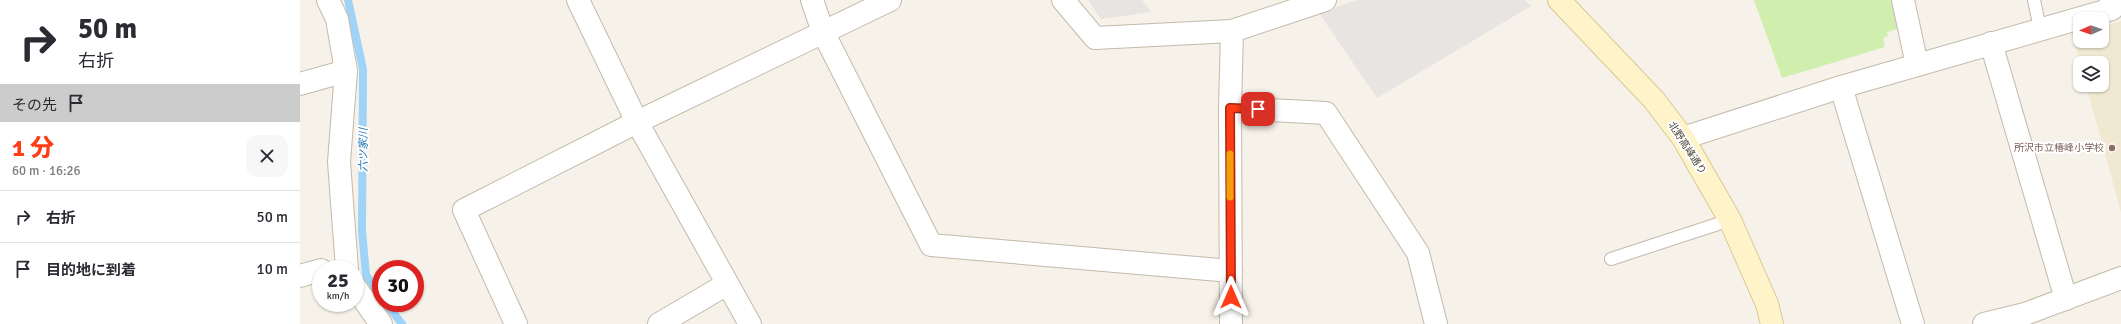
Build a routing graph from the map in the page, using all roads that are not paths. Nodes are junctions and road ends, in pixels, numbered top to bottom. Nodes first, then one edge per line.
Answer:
1 (328, 0) edge
2 (578, 0) edge
3 (812, 0) edge
4 (890, 0) edge
5 (1063, 0) edge
6 (1325, 0) edge
7 (1559, 0) edge
8 (1903, 0) edge
9 (2034, 0) edge
10 (2111, 0) edge
11 (2040, 29) junction
12 (1232, 31) junction
13 (823, 32) junction
14 (1991, 43) junction
15 (1917, 65) junction
16 (346, 71) junction
17 (300, 84) edge
18 (1841, 87) junction
19 (1230, 108) junction
20 (637, 122) junction
21 (1682, 138) junction
22 (1730, 220) junction
23 (1611, 259) dead end
24 (346, 260) edge
25 (1230, 270) junction
26 (312, 273) edge
27 (300, 276) edge
28 (2121, 278) edge
29 (727, 284) junction
30 (364, 300) edge
31 (2066, 300) junction
32 (381, 324) edge
33 (516, 324) edge
34 (659, 324) edge
35 (750, 324) edge
36 (1231, 324) edge
37 (1436, 324) edge
38 (1772, 324) edge
39 (1913, 324) edge
40 (1984, 324) edge

1 - 16 street
2 - 20 street
3 - 13 street
4 - 13 street
5 - 12 street
6 - 12 street
7 - 21 street, 北野高峰通り
8 - 15 street
9 - 11 lane
10 - 11 street
11 - 14 street
12 - 19 street
13 - 20 street
13 - 25 street
14 - 15 street
14 - 31 street
15 - 18 street
16 - 17 street
16 - 24 street
18 - 21 street
18 - 39 street
19 - 25 street
19 - 37 street
20 - 29 street
20 - 33 street
21 - 22 street, 北野高峰通り
22 - 23 lane
22 - 38 street, 北野高峰通り
25 - 36 street
26 - 27 street
28 - 31 street
29 - 34 street
29 - 35 street
30 - 32 street
31 - 40 street

